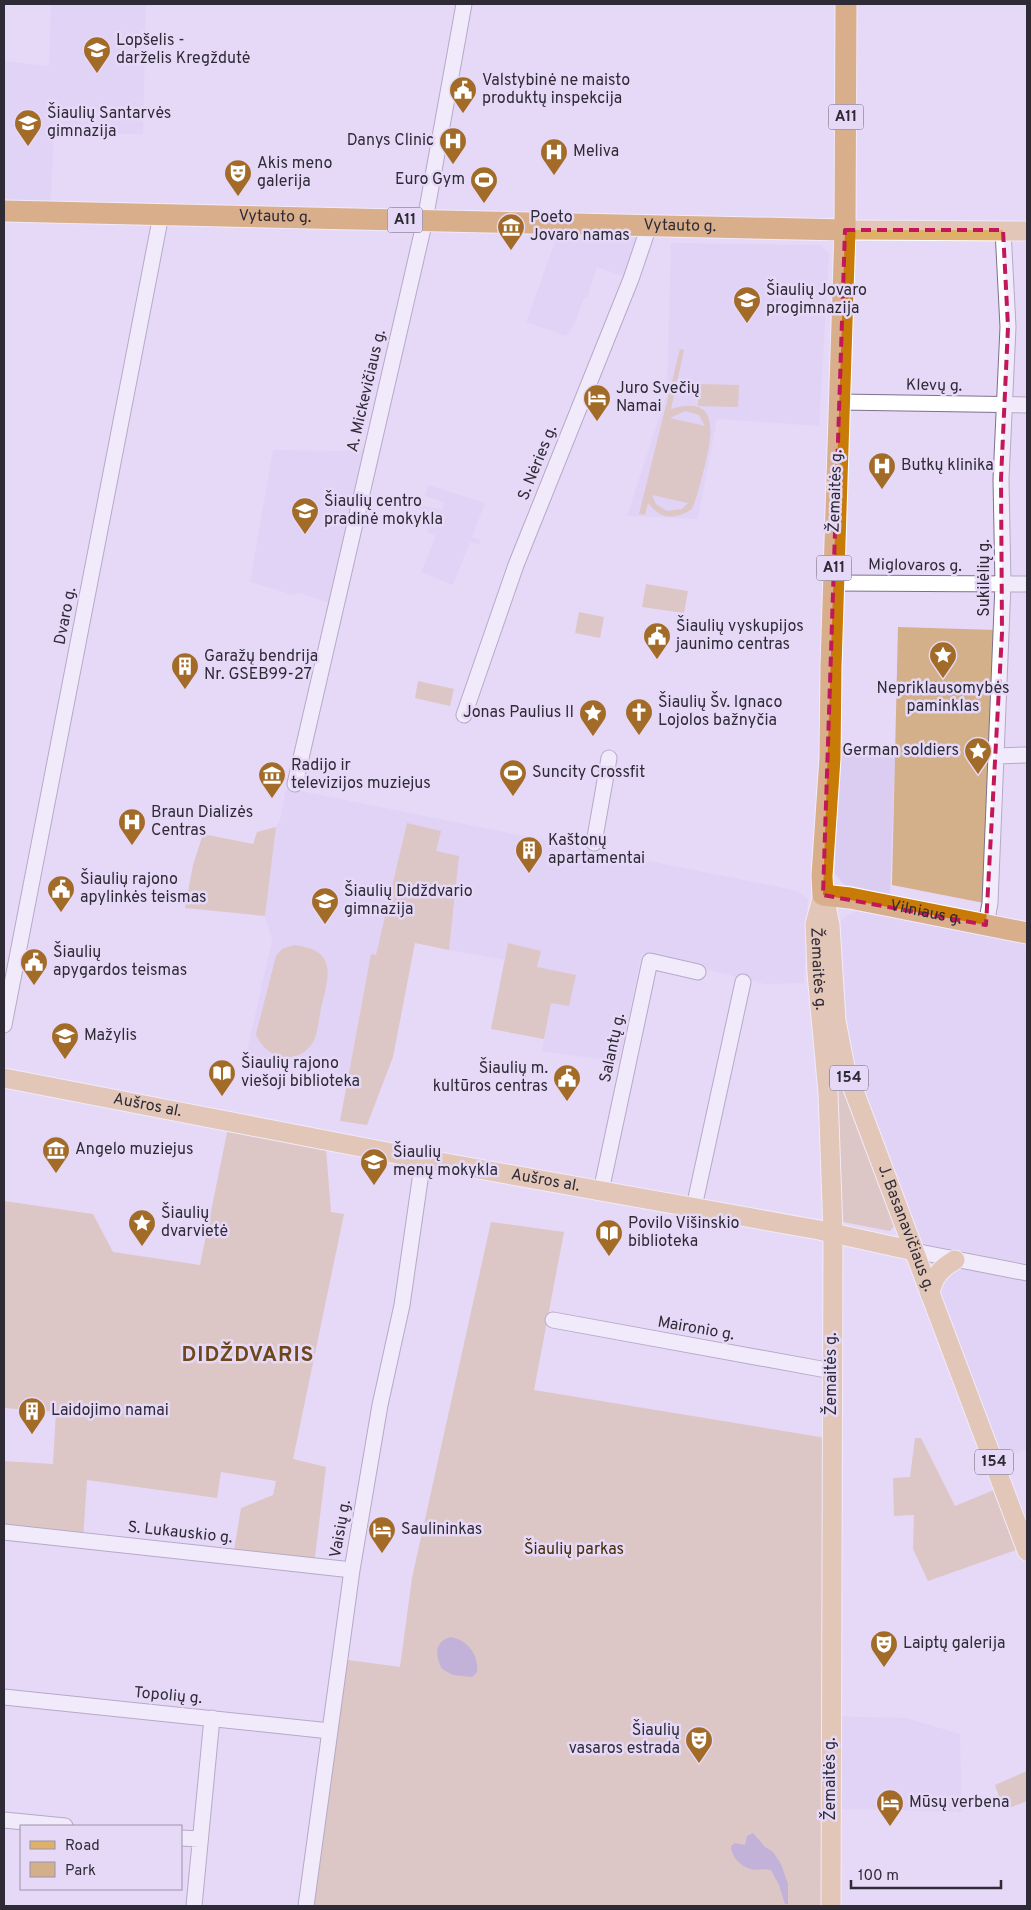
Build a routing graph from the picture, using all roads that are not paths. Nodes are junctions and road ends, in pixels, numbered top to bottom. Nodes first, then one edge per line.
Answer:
1 (464, 4) edge
2 (846, 4) edge
3 (4, 211) edge
4 (161, 214) junction
5 (425, 220) junction
6 (649, 226) junction
7 (845, 230) junction
8 (1003, 230) junction
9 (1027, 230) edge
10 (839, 402) junction
11 (1027, 404) edge
12 (1004, 405) junction
13 (833, 582) junction
14 (1003, 584) junction
15 (1027, 584) edge
16 (464, 715) dead end
17 (1027, 754) edge
18 (996, 756) junction
19 (608, 758) dead end
20 (295, 784) dead end
21 (594, 844) dead end
22 (823, 896) junction
23 (986, 925) junction
24 (1027, 933) edge
25 (698, 972) dead end
26 (743, 982) dead end
27 (4, 1025) edge
28 (4, 1078) edge
29 (423, 1159) junction
30 (831, 1183) junction
31 (601, 1191) junction
32 (694, 1207) junction
33 (791, 1225) junction
34 (833, 1232) junction
35 (914, 1251) junction
36 (956, 1260) junction
37 (1027, 1273) edge
38 (930, 1294) junction
39 (553, 1320) dead end
40 (832, 1371) junction
41 (4, 1532) edge
42 (1027, 1551) edge
43 (352, 1570) junction
44 (4, 1697) edge
45 (212, 1718) junction
46 (330, 1730) junction
47 (4, 1820) edge
48 (54, 1825) edge
49 (182, 1838) edge
50 (200, 1839) junction
51 (194, 1906) edge
52 (306, 1906) edge
53 (831, 1906) edge

1 - 5 street, A. Mickevičiaus g.
2 - 7 highway, Žemaitės g. / A11
3 - 4 highway, Vytauto g. / A11
4 - 5 highway, Vytauto g. / A11
4 - 27 street, Dvaro g.
5 - 6 highway, Vytauto g. / A11
5 - 20 street, A. Mickevičiaus g.
6 - 7 highway, Vytauto g. / A11
6 - 16 street, S. Nėries g.
7 - 8 main road, Vytauto g.
7 - 10 highway, Žemaitės g. / A11
8 - 9 main road, Vytauto g.
8 - 12 street, Sukilėlių g.
10 - 12 street, Klevų g.
10 - 13 highway, Žemaitės g. / A11
11 - 12 street, Klevų g.
12 - 14 street, Sukilėlių g.
13 - 14 street, Miglovaros g.
13 - 22 highway, Žemaitės g. / A11
14 - 15 street, Miglovaros g.
14 - 18 street, Sukilėlių g.
17 - 18 street
18 - 23 street, Sukilėlių g.
19 - 21 street
22 - 23 highway, Vilniaus g.
22 - 30 main road, Žemaitės g.
22 - 35 main road, J. Basanavičiaus g. / 154
23 - 24 highway, Vilniaus g.
25 - 31 street, Salantų g.
26 - 32 street
28 - 29 main road, Aušros al.
29 - 31 main road, Aušros al.
29 - 43 street, Vaisių g.
30 - 33 main road
30 - 34 main road, Žemaitės g.
31 - 32 main road, Aušros al.
32 - 33 main road, Aušros al.
33 - 34 main road, Aušros al.
34 - 35 main road, Aušros al.
34 - 40 main road, Žemaitės g.
35 - 36 street, Aušros al.
35 - 38 main road, J. Basanavičiaus g. / 154
36 - 37 street, Aušros al.
36 - 38 main road
38 - 42 main road, J. Basanavičiaus g. / 154
39 - 40 street, Maironio g.
40 - 53 main road, Žemaitės g.
41 - 43 street, S. Lukauskio g.
43 - 46 street, Vaisių g.
44 - 45 street, Topolių g.
45 - 46 street, Topolių g.
45 - 50 street
46 - 52 street, Vaisių g.
47 - 48 street
49 - 50 street
50 - 51 street

